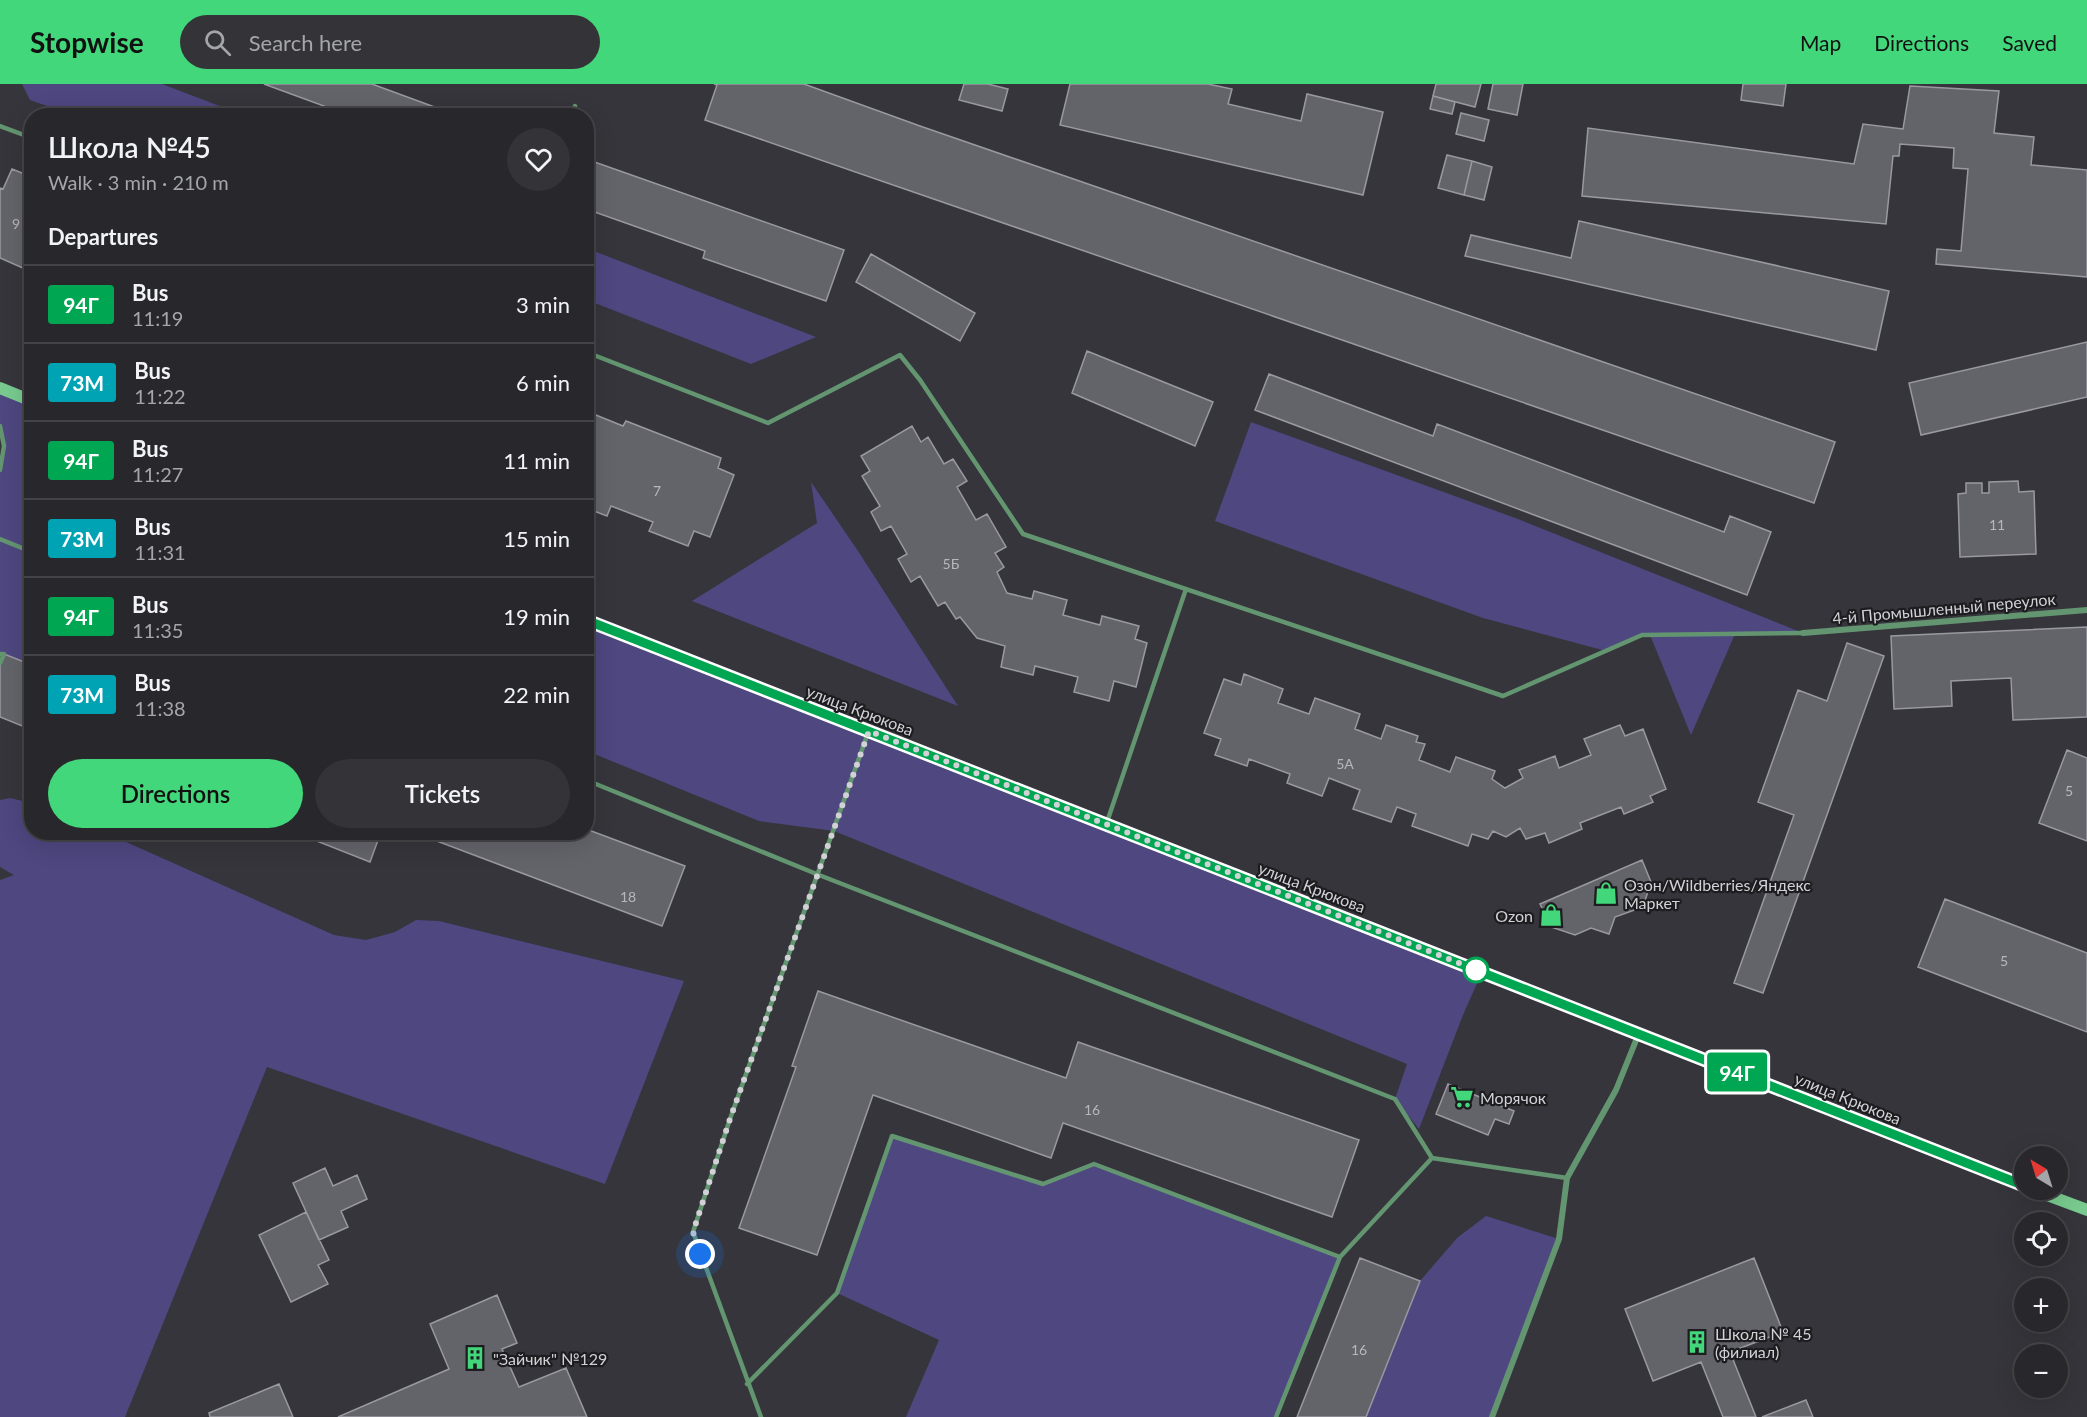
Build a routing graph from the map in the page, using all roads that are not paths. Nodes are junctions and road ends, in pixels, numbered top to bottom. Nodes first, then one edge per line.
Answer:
1 (0, 126) edge
2 (24, 135) edge
3 (594, 355) edge
4 (0, 388) edge
5 (24, 398) edge
6 (0, 426) edge
7 (0, 470) edge
8 (0, 539) edge
9 (24, 549) edge
10 (1186, 589) junction
11 (2087, 610) edge
12 (594, 623) edge
13 (1803, 633) joint
14 (0, 654) edge
15 (0, 663) edge
16 (869, 731) junction
17 (594, 783) edge
18 (1106, 825) junction
19 (819, 875) junction
20 (1639, 1033) junction
21 (1432, 1158) junction
22 (1567, 1178) junction
23 (2014, 1182) edge
24 (2060, 1200) edge
25 (2087, 1210) edge
26 (1340, 1257) junction
27 (747, 1383) junction
28 (761, 1417) edge
29 (1276, 1417) edge
30 (1492, 1417) edge

1 - 2 lane
3 - 10 lane
4 - 5 main road
6 - 7 lane
8 - 9 lane
10 - 13 lane
10 - 18 lane
11 - 13 street, 4-й Промышленный переулок
12 - 16 main road, улица Крюкова
14 - 15 lane
16 - 18 main road, улица Крюкова
16 - 19 lane
17 - 19 lane
18 - 20 main road, улица Крюкова
19 - 21 lane
19 - 27 lane
20 - 22 street
20 - 23 main road, улица Крюкова
21 - 22 lane
21 - 26 lane
22 - 30 street
24 - 25 main road
26 - 27 lane
26 - 29 lane
27 - 28 lane

